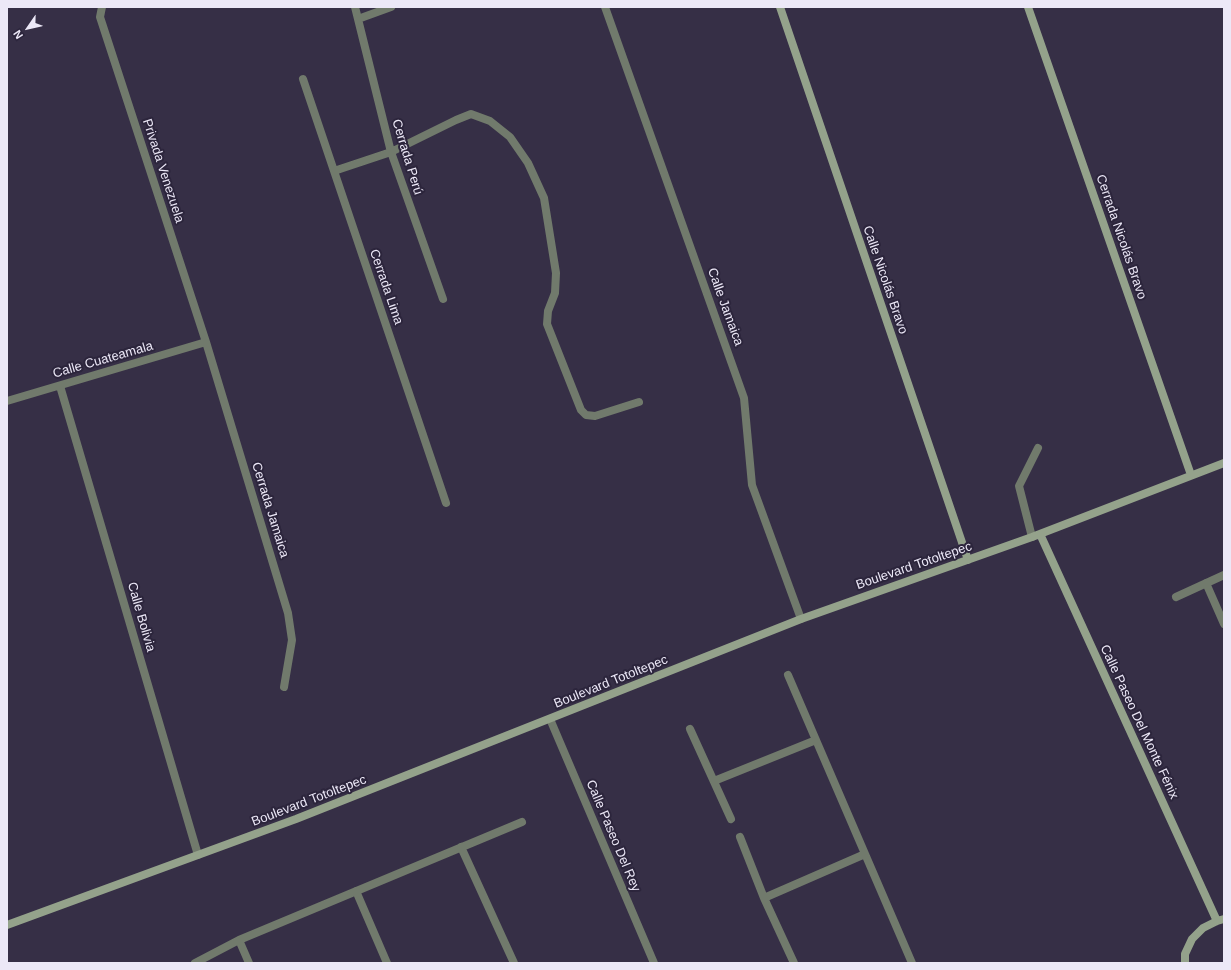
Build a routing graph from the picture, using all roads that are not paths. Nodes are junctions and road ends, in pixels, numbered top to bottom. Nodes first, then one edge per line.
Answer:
1 (102, 7) edge
2 (355, 7) edge
3 (391, 7) edge
4 (605, 7) edge
5 (780, 7) edge
6 (1028, 7) edge
7 (358, 19) junction
8 (303, 79) dead end
9 (391, 152) junction
10 (334, 172) junction
11 (443, 299) dead end
12 (206, 342) junction
13 (60, 386) junction
14 (7, 401) edge
15 (639, 402) dead end
16 (1038, 448) dead end
17 (1224, 463) edge
18 (1191, 475) junction
19 (446, 503) dead end
20 (1036, 535) junction
21 (968, 560) junction
22 (1224, 575) edge
23 (1206, 583) junction
24 (1176, 596) dead end
25 (801, 619) junction
26 (1224, 624) edge
27 (788, 675) dead end
28 (284, 687) dead end
29 (550, 719) junction
30 (690, 729) dead end
31 (816, 740) junction
32 (714, 781) junction
33 (731, 819) dead end
34 (522, 822) dead end
35 (740, 837) dead end
36 (461, 847) junction
37 (865, 854) junction
38 (198, 855) junction
39 (356, 891) junction
40 (764, 898) junction
41 (1220, 920) edge
42 (7, 924) edge
43 (239, 940) junction
44 (195, 963) edge
45 (249, 963) edge
46 (387, 963) edge
47 (514, 963) edge
48 (654, 963) edge
49 (794, 963) edge
50 (912, 963) edge
51 (1185, 963) edge

1 - 12 street, Privada Venezuela
2 - 7 street, Cerrada Perú
3 - 7 street
4 - 25 street, Calle Jamaica
5 - 21 main road, Calle Nicolás Bravo
6 - 18 main road, Cerrada Nicolás Bravo
7 - 9 street, Cerrada Perú
8 - 10 street, Cerrada Lima
9 - 10 street
9 - 11 street, Cerrada Perú
9 - 15 street
10 - 19 street, Cerrada Lima
12 - 13 street, Calle Cuateamala
12 - 28 street, Cerrada Jamaica
13 - 14 street, Calle Cuateamala
13 - 38 street, Calle Bolivia
16 - 20 street
17 - 18 main road, Boulevard Totoltepec
18 - 20 main road, Boulevard Totoltepec
20 - 21 main road, Boulevard Totoltepec
20 - 41 main road, Calle Paseo Del Monte Fénix
21 - 25 main road, Boulevard Totoltepec
22 - 23 street
23 - 24 street
23 - 26 street
25 - 29 main road, Boulevard Totoltepec
27 - 31 street
29 - 38 main road, Boulevard Totoltepec
29 - 48 street, Calle Paseo Del Rey
30 - 32 street
31 - 32 street
31 - 37 street
32 - 33 street
34 - 36 street
35 - 40 street
36 - 39 street
36 - 47 street
37 - 40 street
37 - 50 street
38 - 42 main road, Boulevard Totoltepec
39 - 43 street
39 - 46 street
40 - 49 street
41 - 51 main road
43 - 44 street
43 - 45 street

